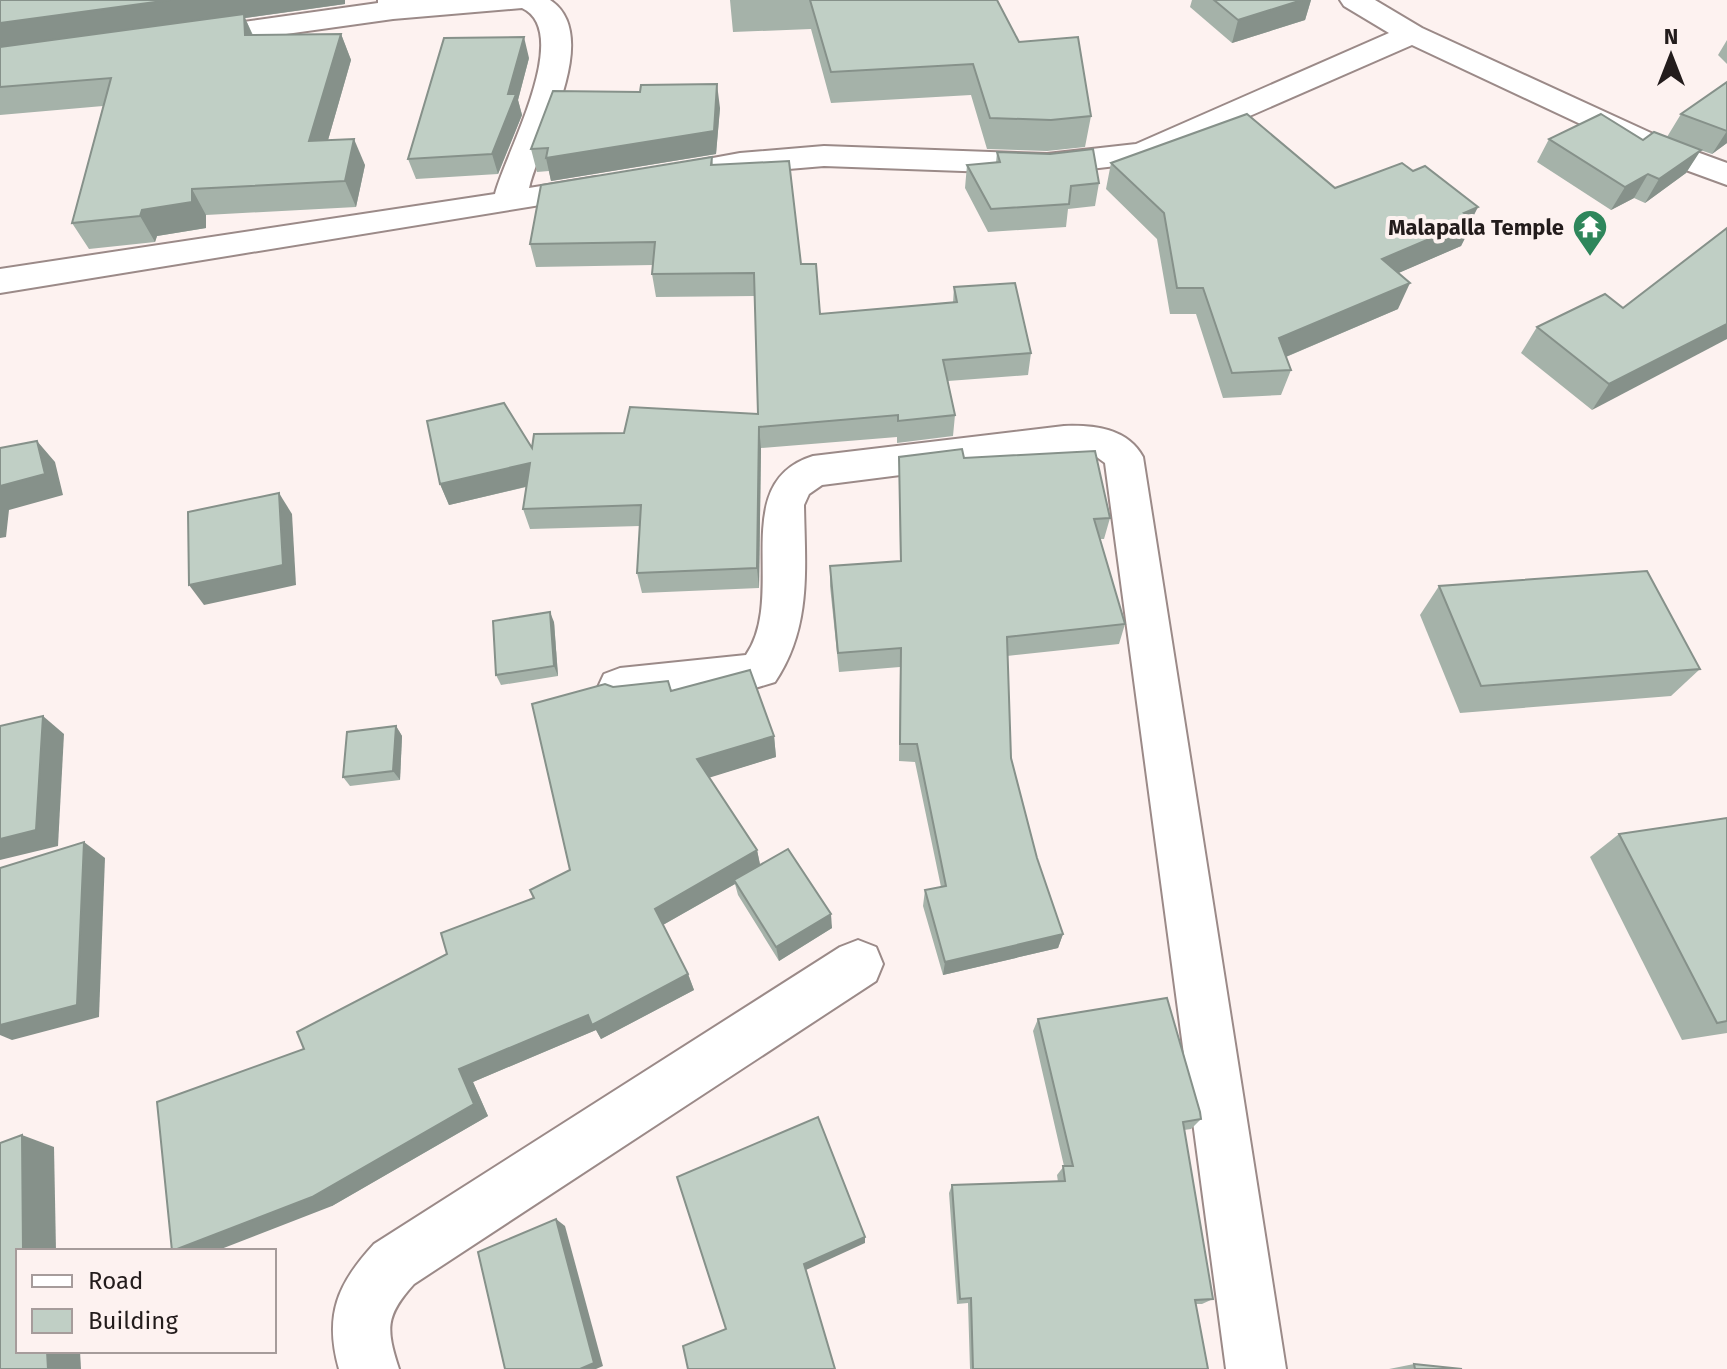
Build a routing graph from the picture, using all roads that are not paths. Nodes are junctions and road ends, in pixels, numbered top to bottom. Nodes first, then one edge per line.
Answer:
1 (520, 0) edge
2 (527, 0) edge
3 (1354, 0) edge
4 (392, 5) edge
5 (1412, 34) junction
6 (170, 41) edge
7 (1727, 175) edge
8 (509, 202) junction
9 (0, 281) edge
10 (620, 687) edge
11 (858, 964) dead end
12 (369, 1369) edge
13 (1256, 1369) edge

1 - 4 street
2 - 8 street
3 - 5 street
4 - 6 street
5 - 7 street
5 - 8 street
8 - 9 street
10 - 13 street
11 - 12 street

